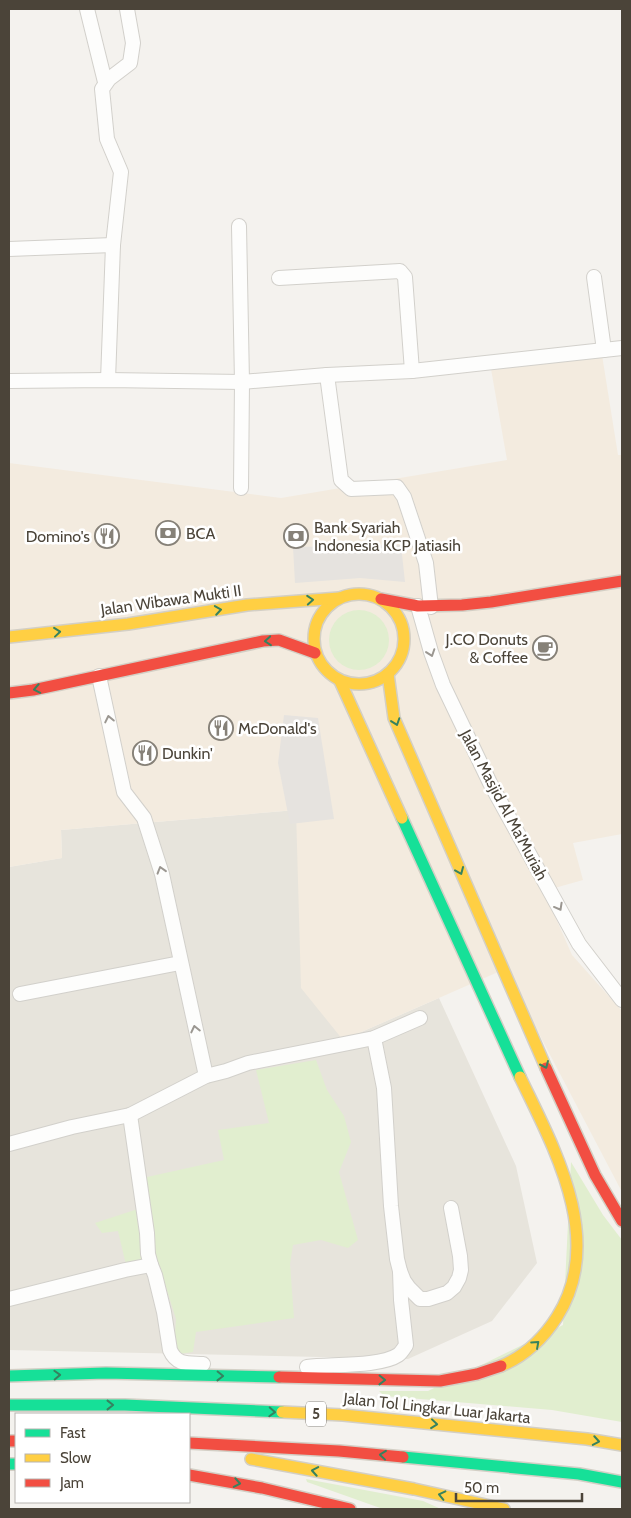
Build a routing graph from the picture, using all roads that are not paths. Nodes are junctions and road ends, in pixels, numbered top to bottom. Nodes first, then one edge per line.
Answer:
1 (87, 9) edge
2 (127, 9) edge
3 (105, 82) junction
4 (239, 226) dead end
5 (113, 245) junction
6 (9, 248) edge
7 (594, 277) dead end
8 (278, 278) dead end
9 (622, 348) edge
10 (604, 350) junction
11 (412, 371) junction
12 (327, 376) junction
13 (108, 380) junction
14 (9, 382) edge
15 (242, 382) junction
16 (241, 488) dead end
17 (622, 581) edge
18 (339, 598) junction
19 (380, 599) junction
20 (424, 606) junction
21 (9, 637) edge
22 (404, 646) junction
23 (315, 652) junction
24 (388, 674) junction
25 (100, 676) junction
26 (340, 681) junction
27 (9, 693) edge
28 (180, 963) junction
29 (620, 993) edge
30 (20, 994) dead end
31 (420, 1018) dead end
32 (374, 1038) junction
33 (206, 1076) junction
34 (130, 1115) junction
35 (9, 1144) edge
36 (451, 1208) dead end
37 (622, 1221) edge
38 (151, 1265) junction
39 (400, 1271) junction
40 (9, 1299) edge
41 (9, 1376) edge
42 (9, 1404) edge
43 (190, 1443) edge
44 (622, 1445) edge
45 (190, 1448) edge
46 (190, 1475) edge
47 (622, 1482) edge
48 (350, 1509) edge
49 (504, 1509) edge

1 - 3 street
2 - 3 street
3 - 5 street
4 - 15 street
5 - 6 street
5 - 13 street
7 - 10 street
8 - 11 street
9 - 10 street
10 - 11 street
11 - 12 street
12 - 15 street
12 - 20 street, Jalan Masjid Al Ma'Muriah
13 - 14 street
13 - 15 street
15 - 16 street
17 - 20 main road
18 - 19 main road
21 -> 18 main road, Jalan Wibawa Mukti II
18 - 23 main road
19 - 20 main road
19 - 22 main road
20 - 22 main road
20 -> 29 street, Jalan Masjid Al Ma'Muriah
22 - 24 main road
23 -> 25 main road
23 - 26 main road
24 - 26 main road
24 -> 37 main road
25 -> 27 main road
28 -> 25 street
41 -> 26 main road
28 - 30 street
33 -> 28 street
31 - 32 street
32 - 33 street
32 - 39 street
33 - 34 street
34 - 35 street
34 - 38 street
36 - 39 street
38 - 39 street
38 - 40 street
42 -> 44 main road, Jalan Tol Lingkar Luar Jakarta / 5
47 -> 43 main road, 5
49 -> 45 main road
46 -> 48 main road

